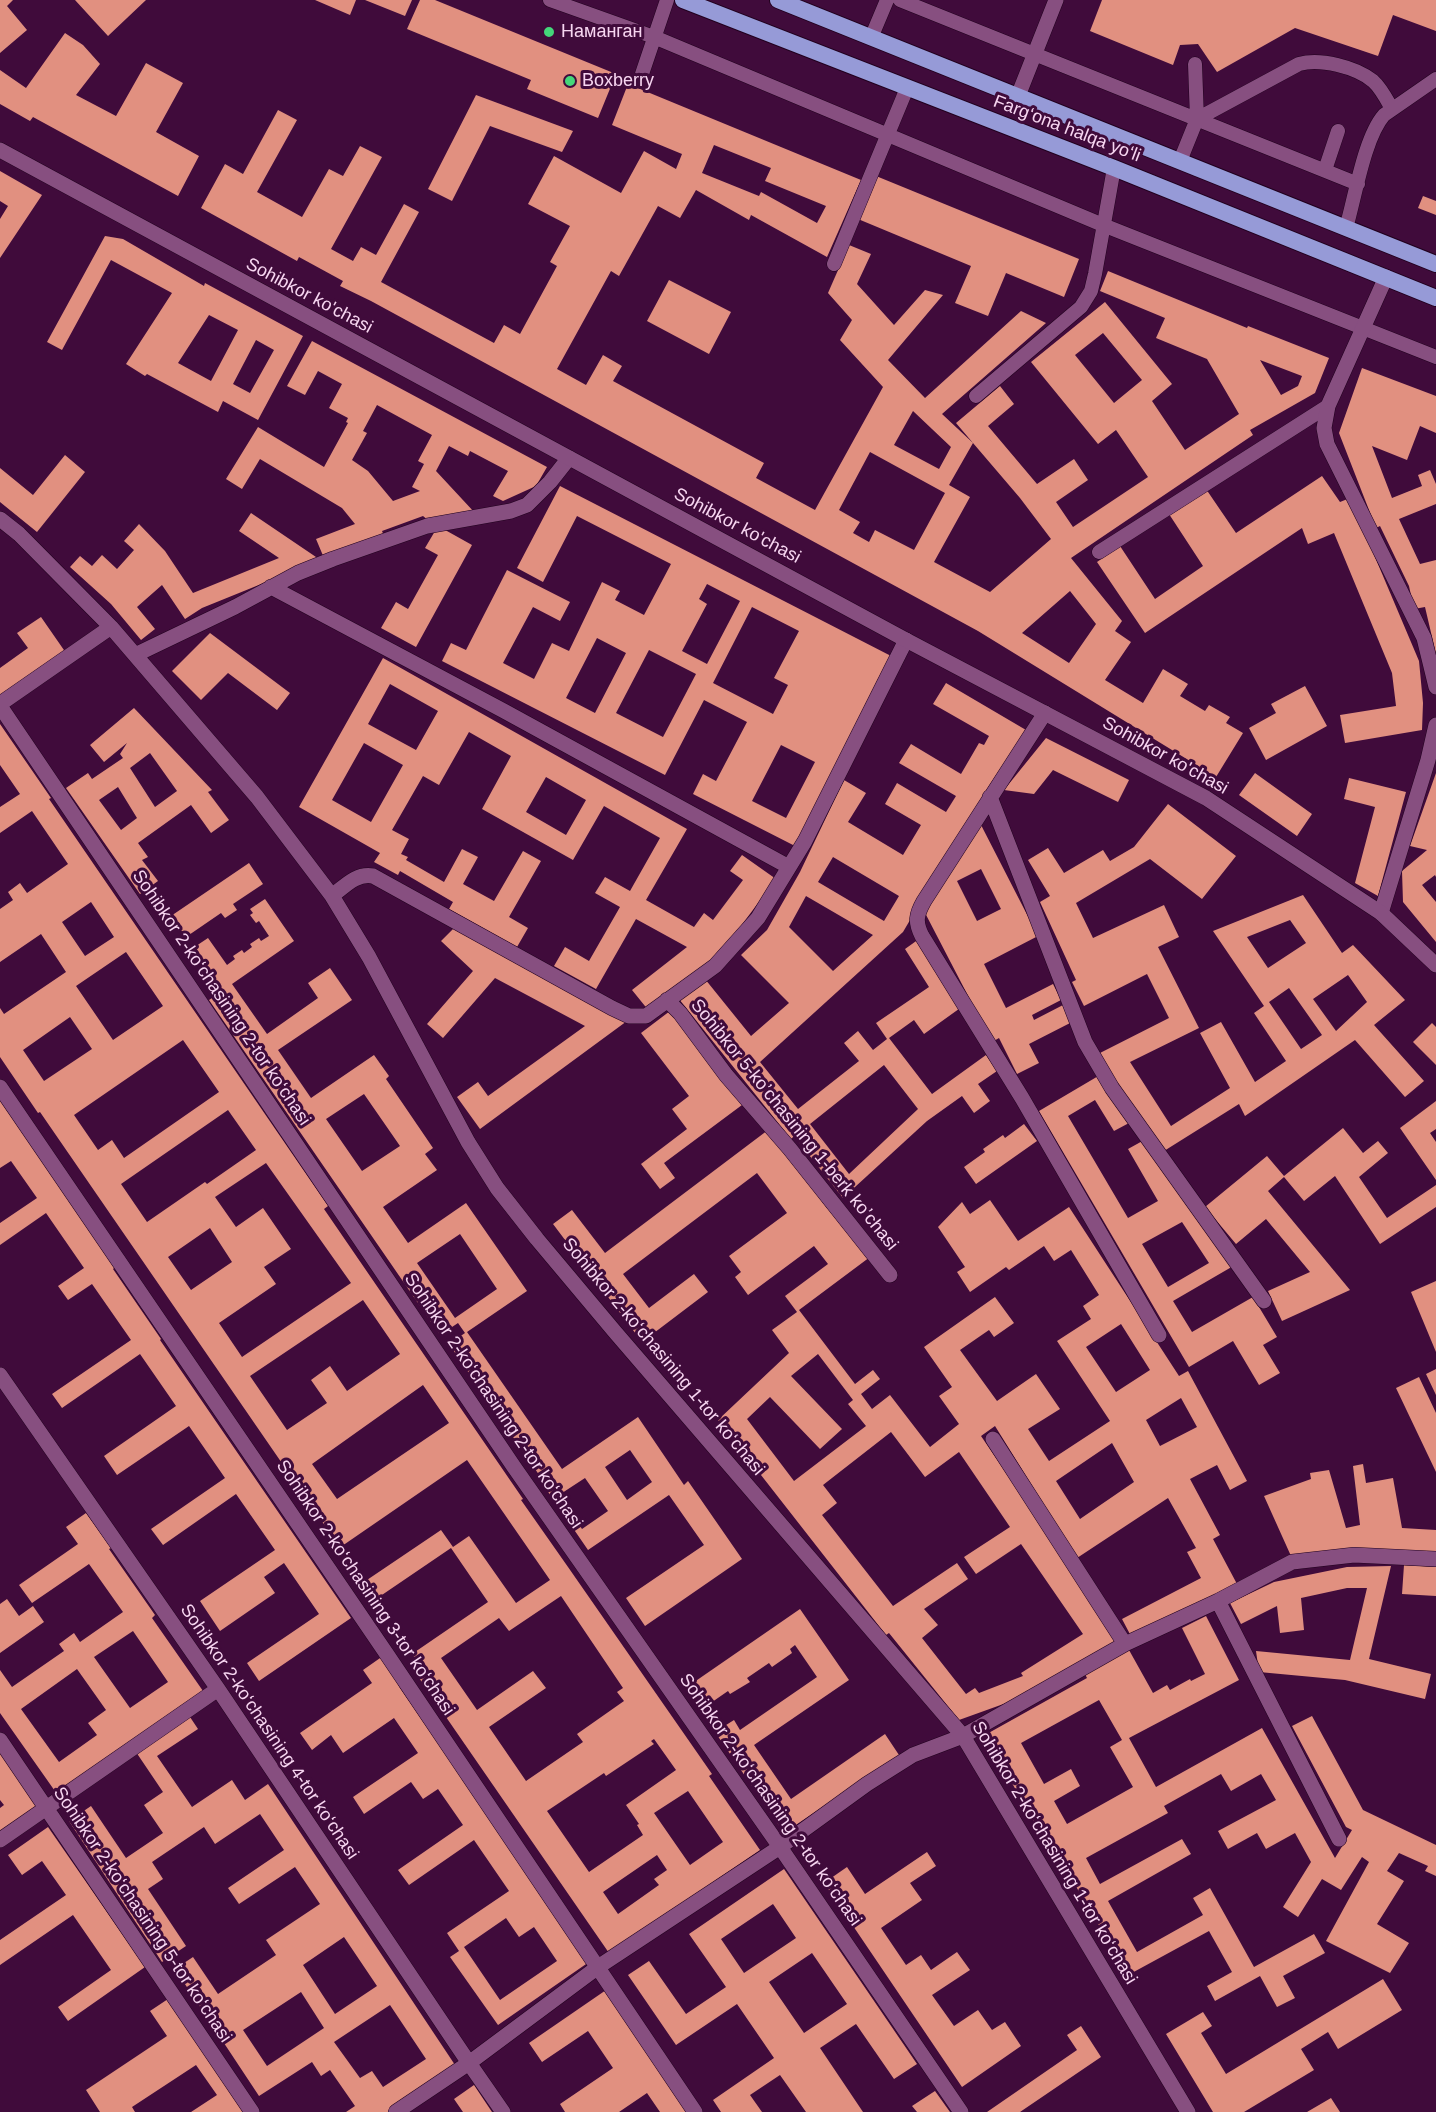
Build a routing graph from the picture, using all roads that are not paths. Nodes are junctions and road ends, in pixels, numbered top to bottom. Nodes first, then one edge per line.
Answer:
1 (550, 0) edge
2 (667, 0) edge
3 (683, 0) edge
4 (778, 0) edge
5 (887, 0) edge
6 (900, 0) edge
7 (1056, 0) edge
8 (654, 37) junction
9 (872, 38) junction
10 (1034, 54) junction
11 (1195, 64) dead end
12 (642, 74) dead end
13 (1436, 79) edge
14 (907, 88) junction
15 (1018, 96) junction
16 (1392, 109) junction
17 (1197, 119) junction
18 (1338, 131) dead end
19 (888, 134) junction
20 (0, 150) edge
21 (1180, 161) junction
22 (1114, 168) junction
23 (1325, 170) junction
24 (1358, 184) junction
25 (1102, 225) junction
26 (1346, 228) junction
27 (834, 264) dead end
28 (1436, 264) edge
29 (1386, 277) junction
30 (1436, 298) edge
31 (1363, 328) junction
32 (1436, 357) edge
33 (976, 396) dead end
34 (1328, 406) junction
35 (569, 458) junction
36 (0, 519) edge
37 (1099, 552) dead end
38 (271, 587) junction
39 (111, 627) junction
40 (906, 640) junction
41 (135, 655) junction
42 (1436, 687) edge
43 (0, 705) edge
44 (1045, 713) junction
45 (1436, 725) edge
46 (990, 797) junction
47 (789, 867) junction
48 (332, 896) junction
49 (1381, 913) junction
50 (1436, 965) edge
51 (667, 1000) junction
52 (0, 1087) edge
53 (890, 1275) dead end
54 (1264, 1301) dead end
55 (1159, 1335) dead end
56 (0, 1375) edge
57 (993, 1439) dead end
58 (1436, 1559) edge
59 (1218, 1601) junction
60 (1125, 1644) junction
61 (218, 1689) junction
62 (963, 1736) junction
63 (0, 1740) edge
64 (46, 1807) junction
65 (1339, 1839) dead end
66 (0, 1840) edge
67 (780, 1847) junction
68 (598, 1967) junction
69 (469, 2063) junction
70 (252, 2112) edge
71 (396, 2112) edge
72 (504, 2112) edge
73 (695, 2112) edge
74 (961, 2112) edge
75 (1188, 2112) edge

1 - 8 lane
2 - 8 lane
3 - 14 highway, Farg‘ona halqa yo‘li
4 - 9 highway, Farg‘ona halqa yo‘li
5 - 9 lane
6 - 10 lane
7 - 10 street
8 - 12 lane
8 - 19 lane
9 - 15 highway, Farg‘ona halqa yo‘li
10 - 15 street
10 - 17 lane
11 - 17 lane
13 - 16 lane
14 - 19 lane
14 - 22 highway, Farg‘ona halqa yo‘li
15 - 21 highway, Farg‘ona halqa yo‘li
16 - 17 lane
16 - 24 lane
17 - 21 lane
17 - 23 lane
18 - 23 lane
19 - 25 lane
19 - 27 lane
20 - 35 street, Sohibkor ko'chasi
21 - 26 highway, Farg‘ona halqa yo‘li
22 - 25 lane
22 - 29 highway, Farg‘ona halqa yo‘li
23 - 24 lane
24 - 26 lane
25 - 31 lane
25 - 33 lane
26 - 28 highway, Farg‘ona halqa yo‘li
29 - 30 highway, Farg‘ona halqa yo‘li
29 - 31 street
31 - 32 lane
31 - 34 street
34 - 37 lane
34 - 42 street
35 - 38 street
35 - 40 street, Sohibkor ko'chasi
36 - 39 street, Sohibkor 2-ko‘chasining 1-tor ko‘chasi
38 - 41 street
38 - 47 street
39 - 41 street, Sohibkor 2-ko‘chasining 1-tor ko‘chasi
39 - 43 street
40 - 44 street, Sohibkor ko'chasi
40 - 47 street
41 - 48 street, Sohibkor 2-ko‘chasining 1-tor ko‘chasi
43 - 67 street, Sohibkor 2-ko‘chasining 2-tor ko‘chasi
44 - 46 street
44 - 49 street, Sohibkor ko'chasi
45 - 49 street
46 - 54 street
46 - 55 street
47 - 51 street
48 - 51 street
48 - 62 street, Sohibkor 2-ko‘chasining 1-tor ko‘chasi
49 - 50 street, Sohibkor ko'chasi
51 - 53 street, Sohibkor 5-koʼchasining 1-berk koʼchasi
52 - 68 street, Sohibkor 2-ko‘chasining 3-tor ko‘chasi
56 - 61 street, Sohibkor 2-ko‘chasining 4-tor ko‘chasi
57 - 60 street
58 - 59 street
59 - 60 street
59 - 65 street
60 - 62 street
61 - 64 street
61 - 69 street, Sohibkor 2-ko‘chasining 4-tor ko‘chasi
62 - 67 street
62 - 75 street, Sohibkor 2-ko‘chasining 1-tor ko‘chasi
63 - 64 street, Sohibkor 2-ko‘chasining 5-tor ko‘chasi
64 - 66 street
64 - 70 street, Sohibkor 2-ko‘chasining 5-tor ko‘chasi
67 - 68 street
67 - 74 street, Sohibkor 2-ko‘chasining 2-tor ko‘chasi
68 - 69 street
68 - 73 street, Sohibkor 2-ko‘chasining 3-tor ko‘chasi
69 - 71 street
69 - 72 street, Sohibkor 2-ko‘chasining 4-tor ko‘chasi

